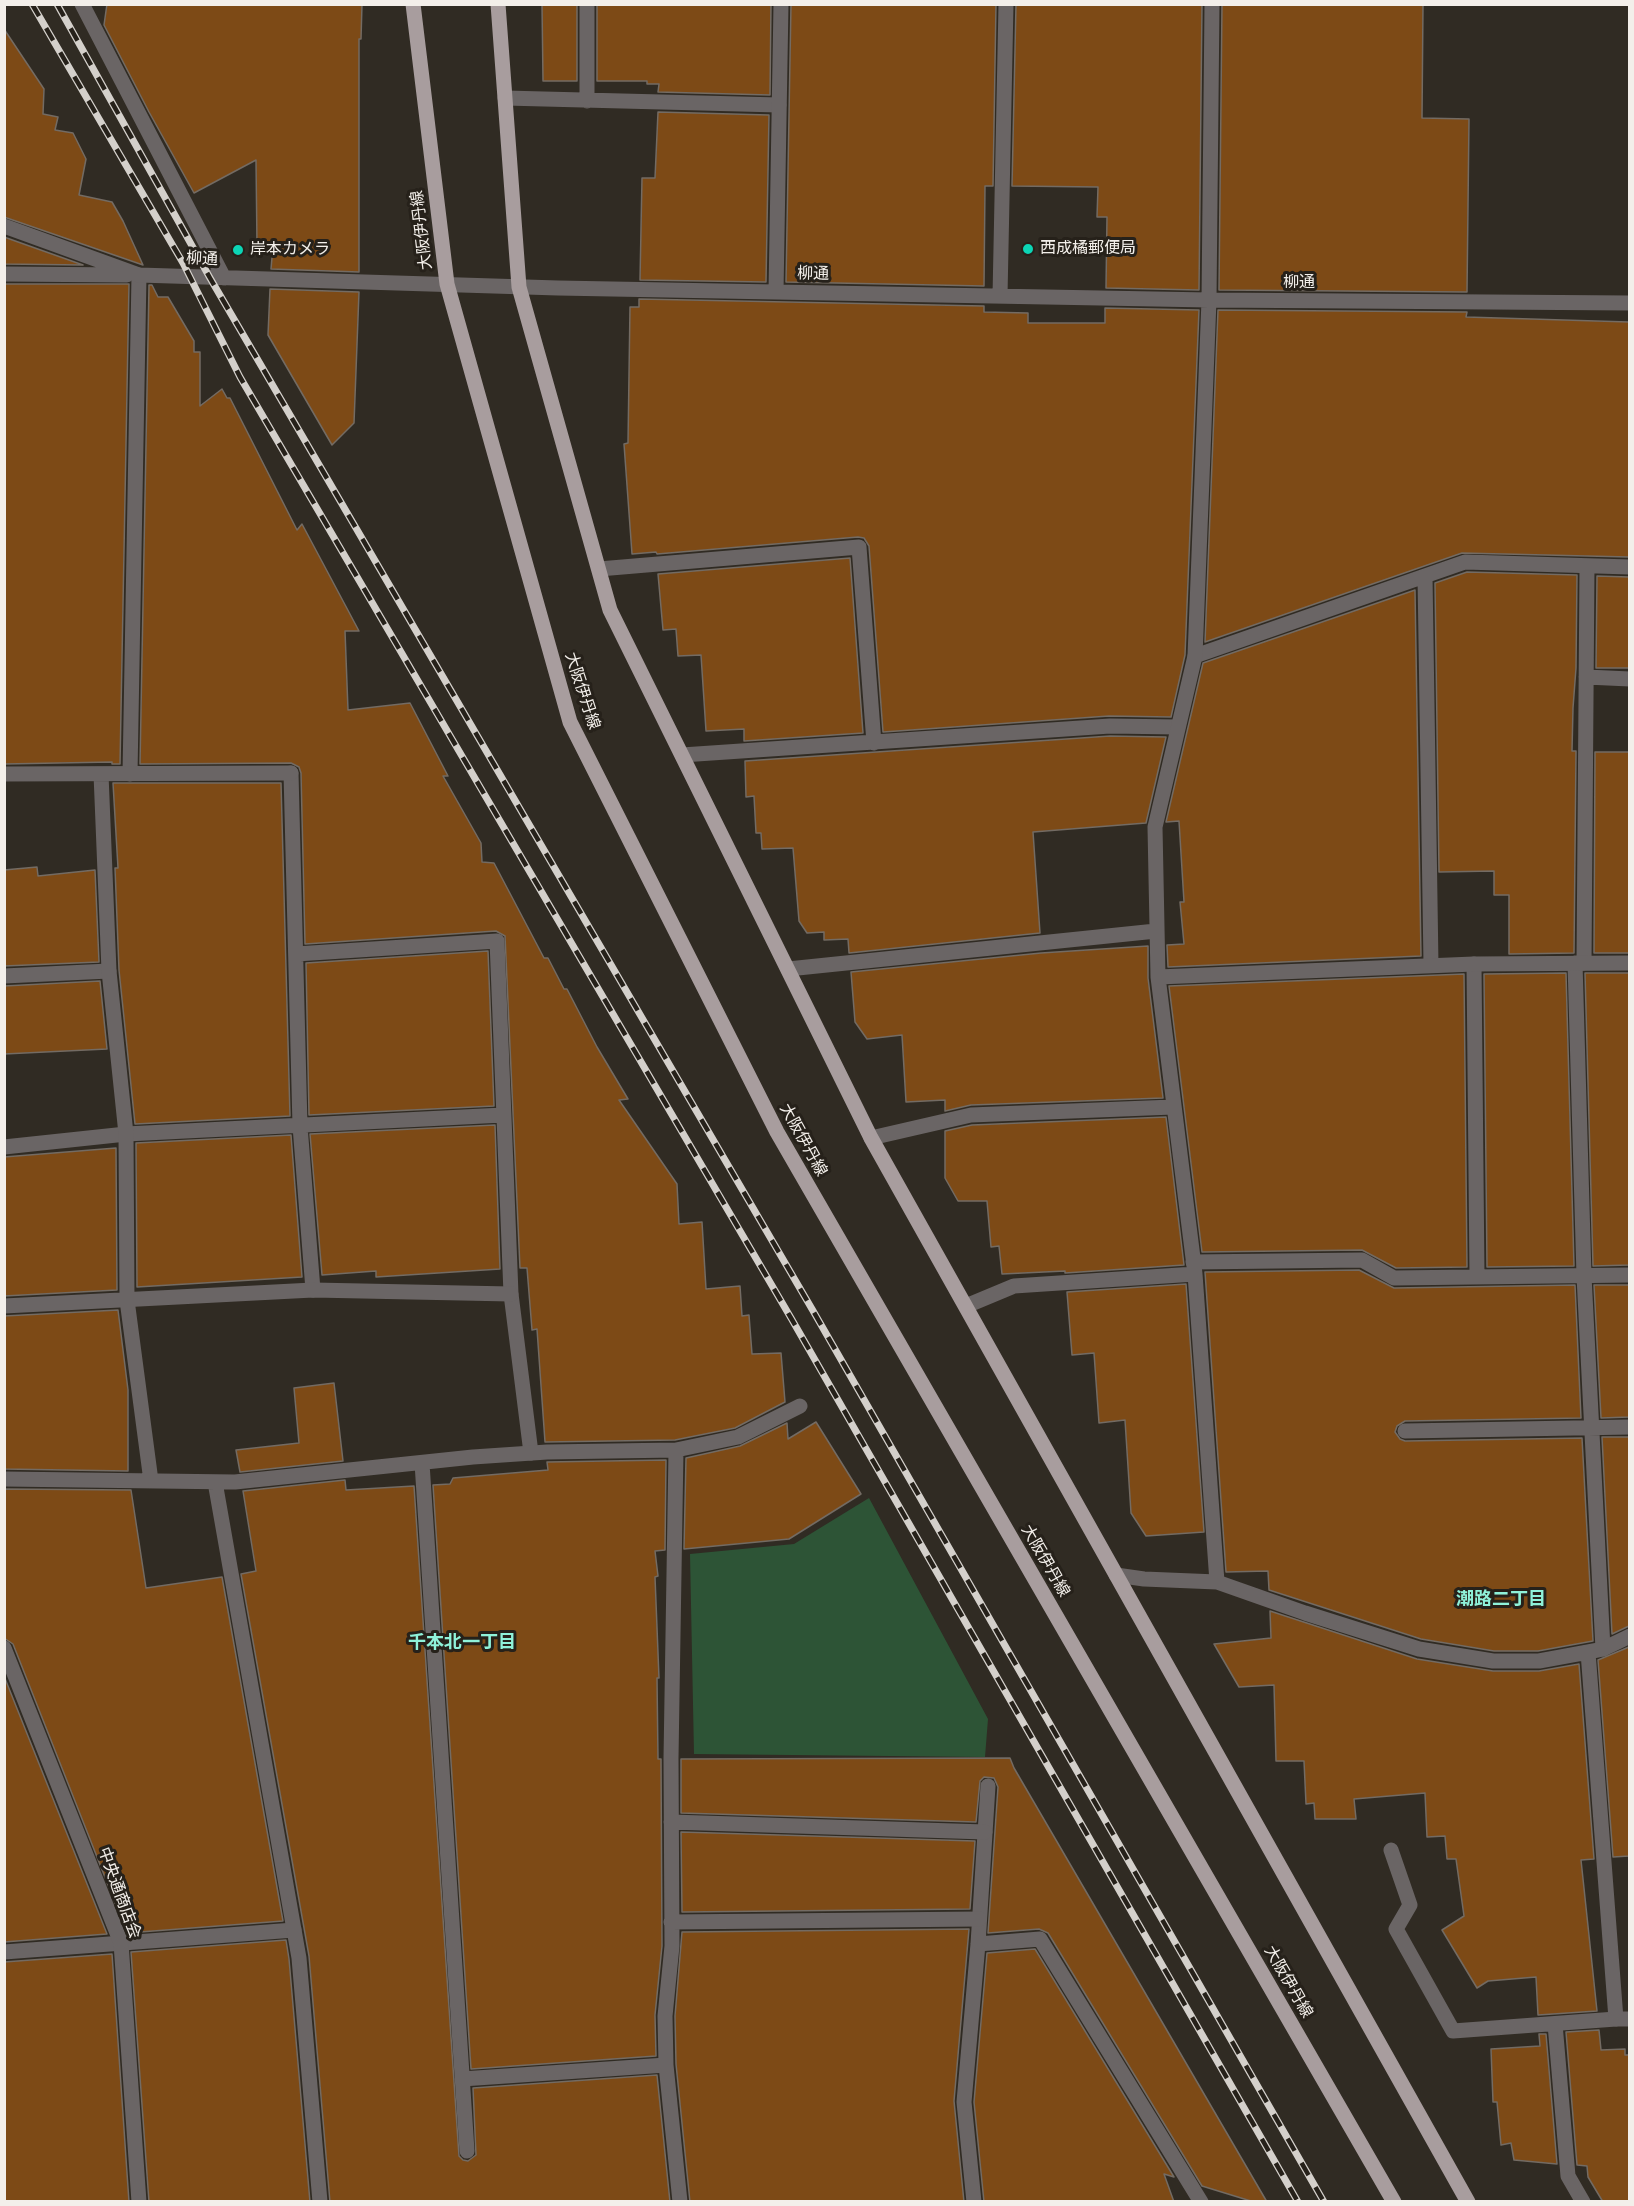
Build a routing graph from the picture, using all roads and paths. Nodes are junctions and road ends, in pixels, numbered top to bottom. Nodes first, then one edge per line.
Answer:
1 (82, 4) edge
2 (413, 4) edge
3 (498, 4) edge
4 (587, 4) edge
5 (781, 4) edge
6 (1006, 4) edge
7 (1212, 4) edge
8 (505, 98) junction
9 (587, 101) junction
10 (779, 105) junction
11 (4, 226) edge
12 (4, 274) edge
13 (139, 275) junction
14 (224, 278) junction
15 (447, 284) junction
16 (519, 287) junction
17 (776, 292) junction
18 (1000, 296) junction
19 (1209, 300) junction
20 (1629, 303) edge
21 (1587, 566) junction
22 (1629, 567) edge
23 (599, 569) junction
24 (1425, 576) junction
25 (1195, 656) junction
26 (1586, 677) junction
27 (1629, 679) edge
28 (1178, 727) junction
29 (874, 743) junction
30 (682, 755) junction
31 (4, 774) edge
32 (101, 774) junction
33 (130, 774) junction
34 (1156, 931) junction
35 (296, 954) junction
36 (1579, 963) junction
37 (1629, 963) edge
38 (1474, 964) junction
39 (1431, 965) junction
40 (788, 969) junction
41 (109, 971) junction
42 (4, 976) edge
43 (1158, 977) junction
44 (1173, 1107) junction
45 (503, 1115) junction
46 (300, 1126) junction
47 (126, 1134) junction
48 (871, 1138) junction
49 (4, 1147) edge
50 (1194, 1268) junction
51 (1629, 1275) edge
52 (1584, 1276) junction
53 (1477, 1277) junction
54 (314, 1290) junction
55 (512, 1294) junction
56 (127, 1300) junction
57 (4, 1306) edge
58 (966, 1306) junction
59 (800, 1406) dead end
60 (1629, 1427) edge
61 (1592, 1428) junction
62 (1405, 1431) dead end
63 (676, 1450) junction
64 (531, 1453) junction
65 (422, 1463) junction
66 (4, 1479) edge
67 (151, 1481) junction
68 (215, 1482) junction
69 (1116, 1575) junction
70 (1217, 1582) junction
71 (1629, 1636) edge
72 (4, 1648) edge
73 (1604, 1649) junction
74 (1588, 1652) junction
75 (988, 1786) dead end
76 (671, 1822) junction
77 (985, 1832) junction
78 (1391, 1850) dead end
79 (979, 1919) junction
80 (671, 1922) junction
81 (294, 1930) junction
82 (121, 1943) junction
83 (978, 1944) junction
84 (4, 1952) edge
85 (1623, 2019) edge
86 (1555, 2024) junction
87 (666, 2065) junction
88 (462, 2079) junction
89 (466, 2151) dead end
90 (1392, 2201) edge
91 (139, 2202) edge
92 (320, 2202) edge
93 (680, 2202) edge
94 (974, 2202) edge
95 (1201, 2202) edge
96 (1468, 2202) edge
97 (1583, 2202) edge

1 - 14 street
2 - 15 main road, 大阪伊丹線
3 - 8 main road
4 - 9 street
5 - 10 street
6 - 18 street
7 - 19 street
8 - 9 street
8 - 16 main road
9 - 10 street
10 - 17 street
11 - 13 street, 柳通
12 - 13 street
13 - 14 street, 柳通
13 - 33 street
14 - 15 street, 柳通
15 - 16 street, 柳通
15 - 90 main road, 大阪伊丹線
16 - 17 street, 柳通
16 - 23 main road
17 - 18 street, 柳通
18 - 19 street, 柳通
19 - 20 street, 柳通
19 - 25 street
21 - 22 street
21 - 24 street
21 - 26 street
23 - 29 street
23 - 30 main road
24 - 25 street
24 - 39 street
25 - 28 street
26 - 27 street
26 - 36 street
28 - 29 street
28 - 34 street
29 - 30 street
30 - 40 main road
31 - 32 street
32 - 33 street
32 - 41 street
33 - 35 street
34 - 40 street
34 - 43 street
35 - 45 street
35 - 46 street
36 - 37 street
36 - 38 street
36 - 52 street
38 - 39 street
38 - 53 street
39 - 43 street
40 - 48 main road
41 - 42 street
41 - 47 street
43 - 44 street
44 - 48 street
44 - 50 street
45 - 46 street
45 - 55 street
46 - 47 street
46 - 54 street
47 - 49 street
47 - 56 street
48 - 58 main road
50 - 53 street
50 - 58 street
50 - 70 street
51 - 52 street
52 - 53 street
52 - 61 street
54 - 55 street
54 - 56 street
55 - 64 street
56 - 57 street
56 - 67 street
58 - 69 main road
59 - 63 street
60 - 61 street
61 - 62 street
61 - 73 street
63 - 64 street
63 - 76 street
64 - 65 street
65 - 68 street
65 - 88 street
66 - 67 street
67 - 68 street
68 - 81 street
69 - 70 street
69 - 96 main road
70 - 74 street
71 - 73 street
72 - 82 street, 中央通商店会
73 - 74 street
74 - 85 street
75 - 77 street
76 - 77 street
76 - 80 street
77 - 79 street
78 - 86 street
79 - 80 street
79 - 83 street
80 - 87 street
81 - 82 street
81 - 92 street
82 - 84 street
82 - 91 street, 中央通商店会
83 - 94 street
83 - 95 street
85 - 86 street
86 - 97 street
87 - 88 street
87 - 93 street
88 - 89 street

